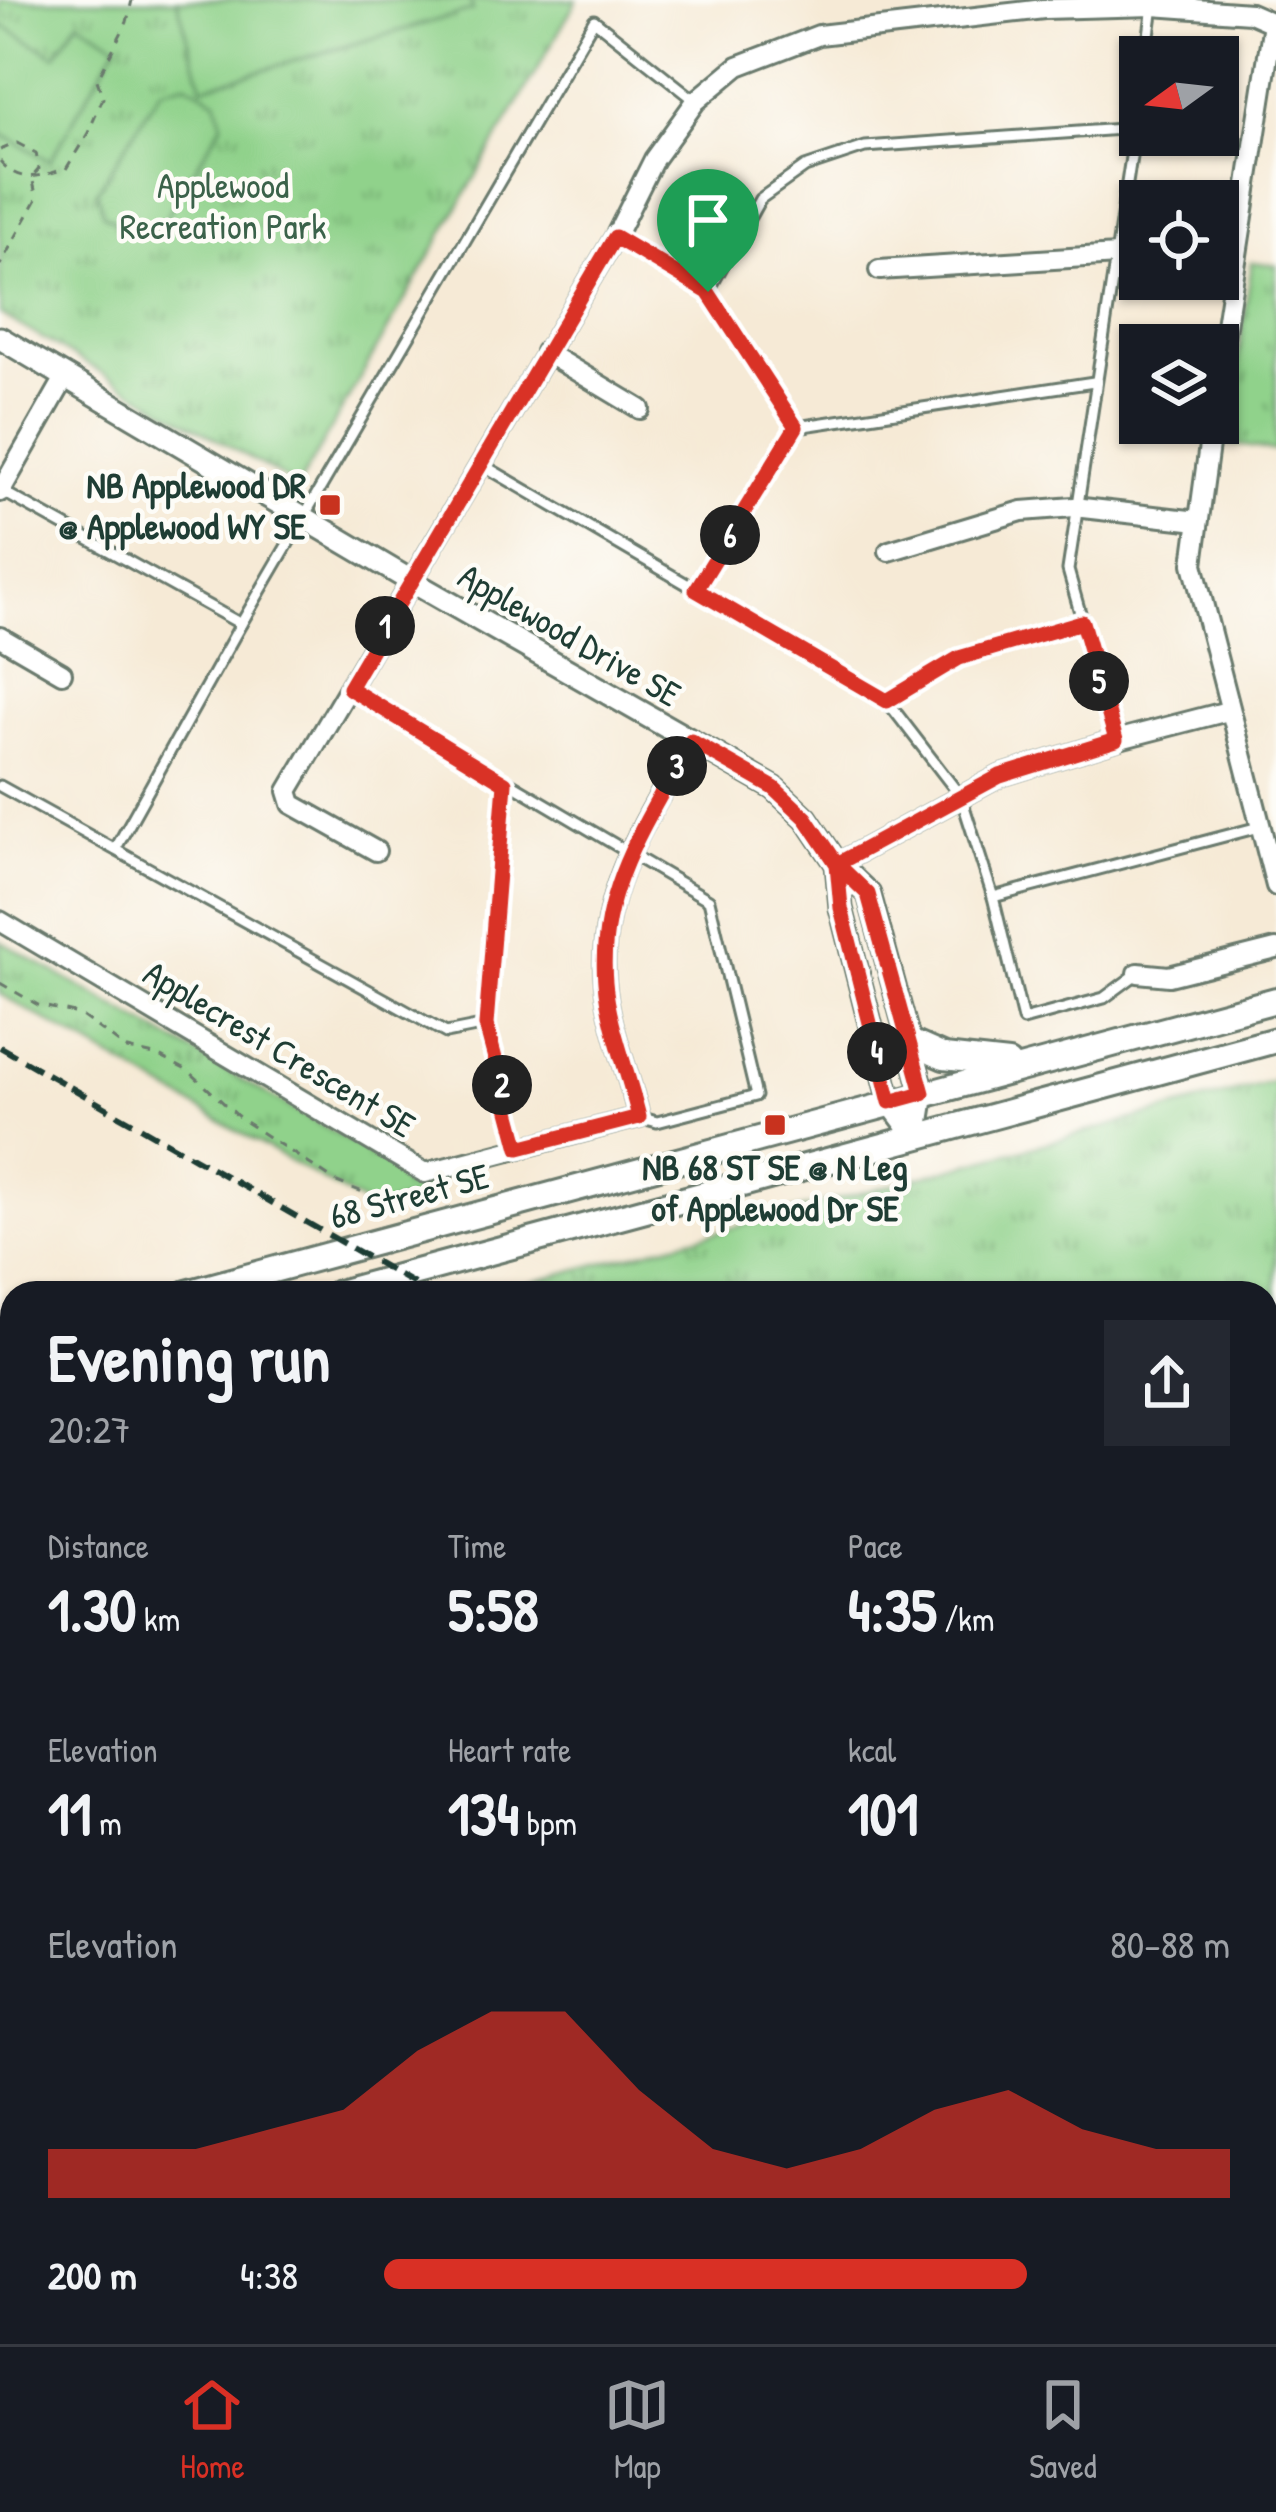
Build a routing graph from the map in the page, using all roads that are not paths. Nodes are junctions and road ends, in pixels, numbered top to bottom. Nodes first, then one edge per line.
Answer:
1 (1153, 6) junction
2 (1250, 6) edge
3 (1149, 36) edge
4 (696, 101) junction
5 (1119, 129) edge
6 (1132, 156) edge
7 (1239, 200) edge
8 (615, 237) junction
9 (1117, 255) junction
10 (879, 270) dead end
11 (708, 292) junction
12 (0, 338) edge
13 (545, 352) junction
14 (66, 376) junction
15 (1094, 382) junction
16 (640, 410) dead end
17 (796, 427) junction
18 (1209, 444) edge
19 (480, 464) junction
20 (0, 491) edge
21 (1075, 507) junction
22 (305, 516) junction
23 (1198, 521) junction
24 (889, 551) dead end
25 (411, 581) junction
26 (696, 590) junction
27 (1082, 622) junction
28 (241, 624) junction
29 (0, 637) edge
30 (62, 673) dead end
31 (349, 688) junction
32 (887, 701) junction
33 (1228, 711) junction
34 (1116, 740) junction
35 (691, 741) junction
36 (505, 783) junction
37 (0, 786) edge
38 (961, 797) junction
39 (1259, 826) junction
40 (116, 848) junction
41 (376, 851) dead end
42 (627, 854) junction
43 (837, 864) junction
44 (1276, 886) edge
45 (993, 897) junction
46 (0, 921) edge
47 (1276, 949) edge
48 (1138, 974) joint
49 (1276, 1000) edge
50 (486, 1025) junction
51 (1276, 1040) edge
52 (910, 1042) junction
53 (1028, 1066) junction
54 (923, 1093) junction
55 (890, 1102) junction
56 (639, 1117) junction
57 (916, 1138) junction
58 (519, 1148) junction
59 (232, 1281) edge
60 (383, 1281) edge

1 - 2 street
1 - 3 lane
1 - 4 street
2 - 7 street
4 - 8 street
4 - 22 lane
5 - 11 lane
6 - 9 lane
8 - 11 lane
8 - 13 street
9 - 10 street
9 - 15 lane
11 - 17 lane
12 - 14 street, Applewood Drive SE
13 - 16 street
13 - 19 street
14 - 20 street
14 - 22 street, Applewood Drive SE
15 - 17 lane
15 - 21 lane
17 - 26 lane
18 - 23 street
19 - 25 street
19 - 26 lane
20 - 28 lane
21 - 23 street
21 - 24 street
21 - 27 lane
22 - 25 street, Applewood Drive SE
22 - 28 lane
23 - 33 street
25 - 31 street
25 - 35 street, Applewood Drive SE
26 - 32 lane
27 - 32 lane
27 - 34 lane
28 - 40 lane
29 - 30 street
31 - 36 lane
31 - 41 street
32 - 38 lane
33 - 34 street
33 - 39 street
34 - 38 street
35 - 42 street
35 - 43 street, Applewood Drive SE
36 - 42 lane
36 - 50 lane
37 - 40 lane
38 - 43 street
38 - 45 lane
39 - 44 street
39 - 45 lane
40 - 50 lane
42 - 56 street
42 - 56 lane
43 - 52 street, Applewood Drive SE
43 - 55 street, Applewood Drive SE
45 - 48 lane
46 - 58 street, Applecrest Crescent SE
47 - 48 street
49 - 53 main road, 68 Street SE
50 - 58 lane
51 - 57 main road
52 - 53 main road
52 - 54 street, Applewood Drive SE
53 - 54 main road, 68 Street SE
54 - 55 main road, 68 Street SE
54 - 57 street, Applewood Drive SE
55 - 57 street, Applewood Drive SE
55 - 59 main road, 68 Street SE
56 - 58 street, Applecrest Crescent SE
57 - 60 main road

